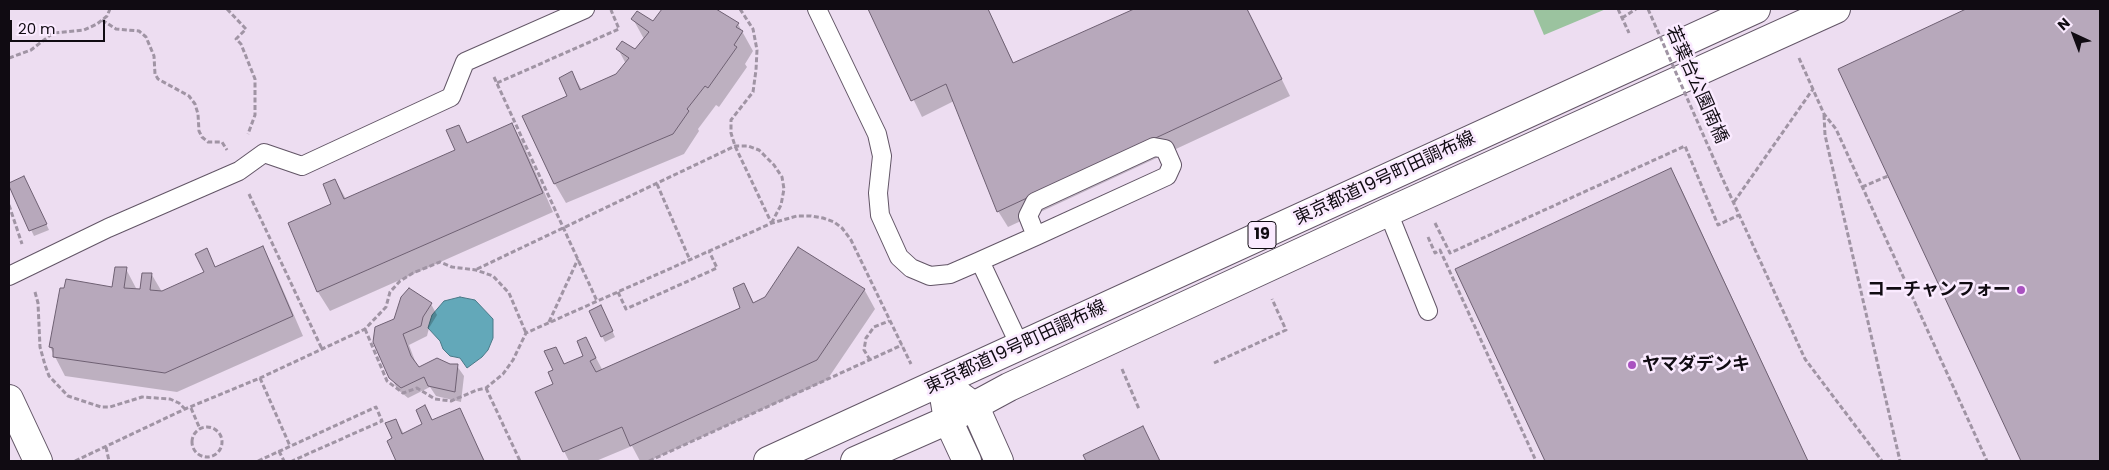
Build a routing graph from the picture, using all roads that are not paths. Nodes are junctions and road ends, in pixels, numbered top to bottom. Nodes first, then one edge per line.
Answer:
1 (585, 9) edge
2 (818, 9) edge
3 (1756, 9) edge
4 (1836, 9) edge
5 (1388, 212) junction
6 (1036, 236) junction
7 (980, 261) junction
8 (21, 270) edge
9 (1428, 311) dead end
10 (1020, 346) junction
11 (942, 382) junction
12 (9, 399) edge
13 (975, 407) junction
14 (948, 420) junction
15 (38, 461) edge
16 (768, 461) edge
17 (854, 461) edge
18 (967, 461) edge
19 (999, 461) edge

1 - 8 lane
2 - 7 lane
3 - 10 main road, 東京都道19号町田調布線 / 19
4 - 5 main road, 東京都道19号町田調布線 / 19
5 - 9 lane
5 - 13 main road, 東京都道19号町田調布線 / 19
6 - 6 lane
6 - 7 lane
7 - 10 lane
10 - 11 main road, 東京都道19号町田調布線 / 19
11 - 13 main road
11 - 14 main road
11 - 16 main road, 東京都道19号町田調布線 / 19
12 - 15 main road
13 - 14 main road, 東京都道19号町田調布線 / 19
13 - 19 main road
14 - 17 main road, 東京都道19号町田調布線 / 19
14 - 18 main road

